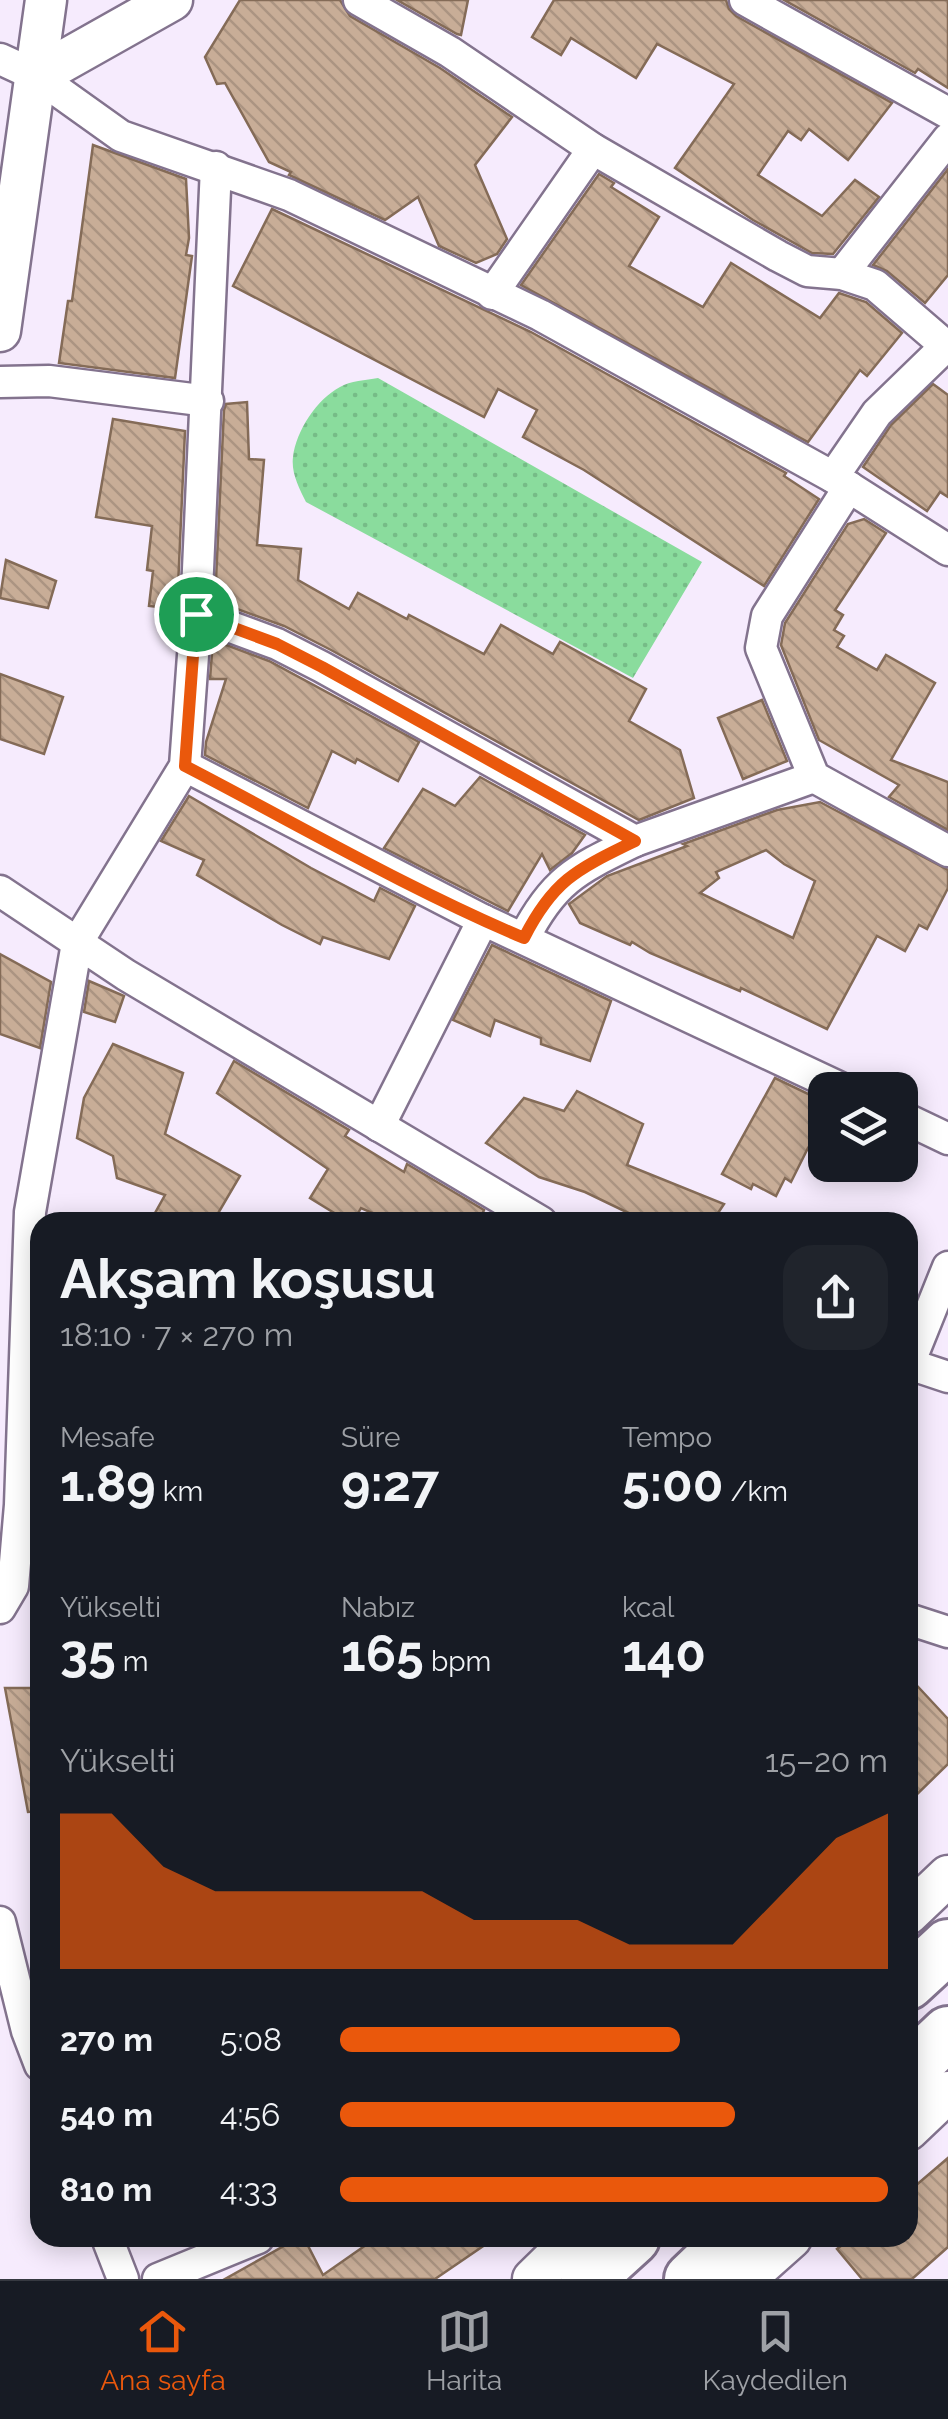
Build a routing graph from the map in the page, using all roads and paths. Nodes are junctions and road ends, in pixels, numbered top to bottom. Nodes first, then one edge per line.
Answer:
1 (46, 0) edge
2 (172, 0) edge
3 (359, 0) edge
4 (745, 0) edge
5 (0, 59) edge
6 (37, 76) junction
7 (948, 114) edge
8 (948, 139) edge
9 (594, 149) junction
10 (216, 168) junction
11 (842, 274) junction
12 (492, 294) junction
13 (0, 330) edge
14 (947, 346) edge
15 (0, 382) edge
16 (208, 401) junction
17 (841, 482) junction
18 (948, 550) edge
19 (196, 614) junction
20 (185, 766) junction
21 (814, 777) junction
22 (635, 841) junction
23 (948, 851) edge
24 (0, 891) edge
25 (483, 920) junction
26 (524, 938) junction
27 (77, 942) junction
28 (808, 1072) edge
29 (918, 1125) edge
30 (379, 1126) junction
31 (948, 1139) edge
32 (523, 1212) edge
33 (948, 1267) edge
34 (918, 1341) edge
35 (918, 1368) edge
36 (948, 1376) edge
37 (30, 1508) edge
38 (0, 1608) edge
39 (918, 1622) edge
40 (948, 1632) edge
41 (948, 1876) edge
42 (918, 1904) edge
43 (0, 1922) edge
44 (948, 1946) edge
45 (918, 1974) edge
46 (30, 2018) edge
47 (948, 2032) edge
48 (918, 2062) edge
49 (948, 2092) edge
50 (918, 2120) edge
51 (111, 2247) edge
52 (236, 2247) edge
53 (566, 2247) edge
54 (623, 2247) edge
55 (725, 2247) edge
56 (781, 2247) edge
57 (124, 2279) edge
58 (158, 2279) edge
59 (533, 2279) edge
60 (588, 2279) edge
61 (691, 2279) edge
62 (745, 2279) edge

1 - 6 main road
2 - 6 main road
3 - 9 street
4 - 7 street
5 - 6 street
6 - 10 street
6 - 13 main road
8 - 11 street
9 - 11 street
9 - 12 street
10 - 12 street
10 - 16 street
11 - 14 street
12 - 17 street
14 - 17 street
15 - 16 street
16 - 19 street
17 - 18 street
17 - 21 street
19 - 20 street
19 - 22 street
20 - 25 street
20 - 27 street
21 - 22 street
21 - 23 street
22 - 26 street
24 - 27 street
25 - 26 street
25 - 30 street
26 - 28 street
27 - 30 street
27 - 37 street
29 - 31 street
30 - 32 street
33 - 34 street
35 - 36 street
37 - 38 street
39 - 40 street
41 - 42 main road
43 - 46 street
44 - 45 highway
47 - 48 highway
49 - 50 main road
51 - 57 street
52 - 58 street
53 - 59 main road
54 - 60 highway
55 - 61 highway
56 - 62 main road

